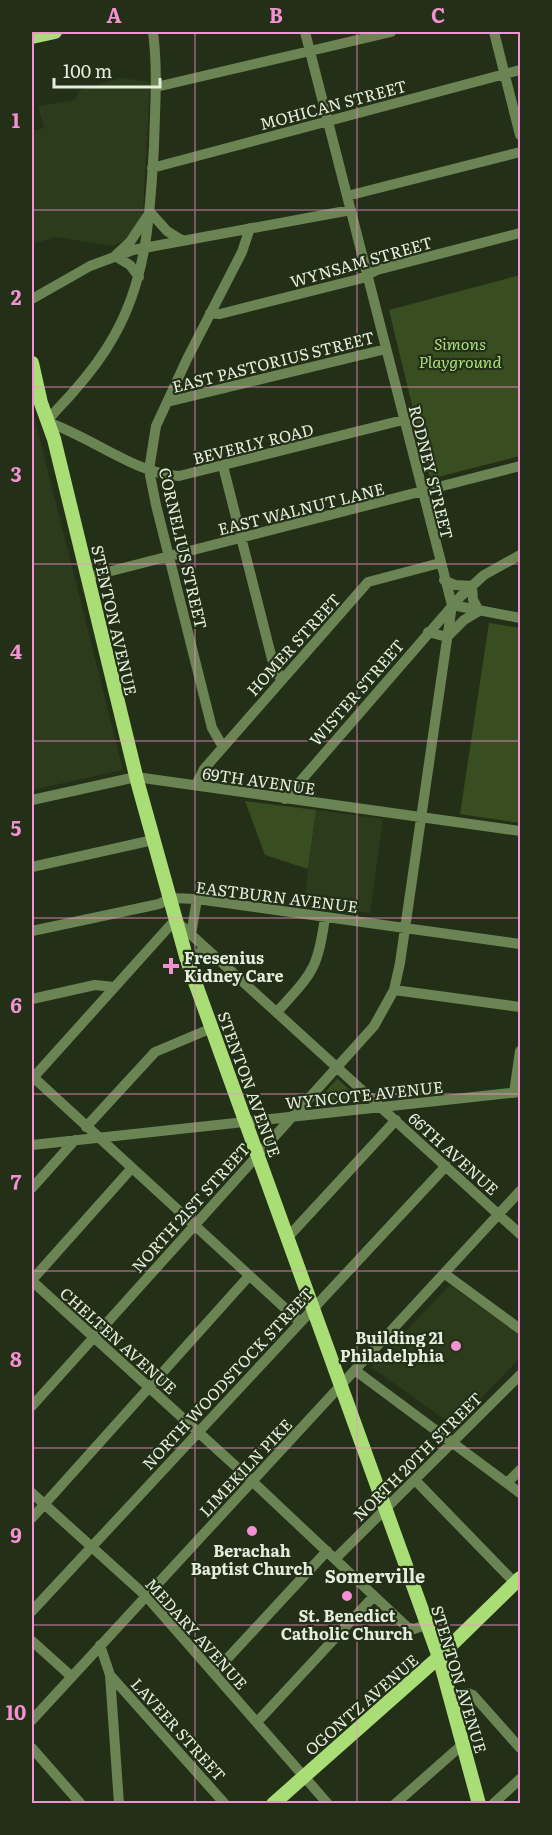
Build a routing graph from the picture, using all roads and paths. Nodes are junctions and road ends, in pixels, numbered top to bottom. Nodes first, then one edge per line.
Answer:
1 (55, 32) edge
2 (153, 32) edge
3 (305, 32) edge
4 (391, 32) edge
5 (494, 32) edge
6 (32, 38) edge
7 (310, 50) junction
8 (520, 70) edge
9 (505, 74) junction
10 (156, 87) junction
11 (328, 121) junction
12 (520, 135) edge
13 (520, 152) edge
14 (153, 168) junction
15 (347, 196) junction
16 (351, 210) junction
17 (150, 212) junction
18 (250, 228) junction
19 (520, 233) edge
20 (183, 241) junction
21 (146, 247) junction
22 (115, 256) junction
23 (367, 275) junction
24 (139, 277) junction
25 (32, 299) edge
26 (210, 312) junction
27 (386, 349) junction
28 (32, 363) edge
29 (167, 402) junction
30 (404, 420) junction
31 (47, 422) junction
32 (223, 466) junction
33 (520, 466) edge
34 (149, 470) junction
35 (422, 492) junction
36 (241, 538) junction
37 (520, 555) edge
38 (169, 557) junction
39 (440, 563) junction
40 (88, 577) junction
41 (444, 580) junction
42 (472, 585) junction
43 (452, 606) junction
44 (479, 611) junction
45 (520, 618) edge
46 (428, 632) junction
47 (447, 637) junction
48 (281, 680) junction
49 (223, 747) junction
50 (136, 777) junction
51 (196, 785) junction
52 (285, 799) junction
53 (32, 800) edge
54 (420, 818) junction
55 (520, 831) edge
56 (153, 840) junction
57 (32, 867) edge
58 (171, 898) junction
59 (197, 899) junction
60 (325, 917) junction
61 (175, 920) junction
62 (405, 927) junction
63 (32, 932) edge
64 (191, 935) junction
65 (520, 944) edge
66 (207, 950) junction
67 (190, 968) junction
68 (114, 987) junction
69 (394, 990) junction
70 (32, 999) edge
71 (520, 1008) edge
72 (277, 1012) junction
73 (212, 1028) junction
74 (520, 1051) edge
75 (336, 1066) junction
76 (32, 1077) edge
77 (518, 1093) edge
78 (382, 1107) junction
79 (292, 1117) junction
80 (396, 1120) junction
81 (245, 1122) junction
82 (86, 1126) junction
83 (96, 1137) junction
84 (75, 1140) junction
85 (32, 1145) edge
86 (257, 1155) junction
87 (446, 1166) junction
88 (131, 1169) junction
89 (32, 1188) edge
90 (520, 1191) edge
91 (499, 1214) junction
92 (194, 1226) junction
93 (520, 1234) edge
94 (288, 1237) junction
95 (444, 1274) junction
96 (249, 1276) junction
97 (33, 1286) edge
98 (313, 1307) junction
99 (299, 1322) junction
100 (520, 1329) edge
101 (94, 1337) junction
102 (356, 1371) junction
103 (520, 1375) edge
104 (342, 1386) junction
105 (149, 1387) junction
106 (32, 1406) edge
107 (197, 1431) junction
108 (452, 1443) junction
109 (520, 1470) edge
110 (415, 1480) junction
111 (252, 1481) junction
112 (507, 1483) junction
113 (32, 1493) edge
114 (520, 1493) edge
115 (44, 1504) junction
116 (386, 1509) junction
117 (32, 1518) edge
118 (91, 1546) junction
119 (331, 1555) junction
120 (518, 1580) edge
121 (146, 1596) junction
122 (374, 1596) junction
123 (32, 1611) edge
124 (428, 1624) junction
125 (32, 1641) edge
126 (100, 1645) junction
127 (440, 1657) junction
128 (214, 1673) junction
129 (110, 1676) junction
130 (72, 1677) junction
131 (451, 1698) junction
132 (32, 1720) edge
133 (256, 1722) junction
134 (463, 1744) junction
135 (32, 1748) edge
136 (520, 1748) edge
137 (304, 1775) junction
138 (520, 1779) edge
139 (81, 1803) edge
140 (119, 1803) edge
141 (225, 1803) edge
142 (273, 1803) edge
143 (328, 1803) edge
144 (395, 1803) edge
145 (479, 1803) edge
146 (492, 1803) edge

1 - 6 main road
2 - 10 street
3 - 7 street, RODNEY STREET
4 - 7 street
5 - 9 street
7 - 10 street
7 - 11 street, RODNEY STREET
8 - 9 street, MOHICAN STREET
9 - 11 street, MOHICAN STREET
9 - 12 street
10 - 14 street
11 - 14 street, MOHICAN STREET
11 - 15 street, RODNEY STREET
13 - 15 street
14 - 17 street
15 - 16 street, RODNEY STREET
16 - 18 street
16 - 23 street, RODNEY STREET
17 - 20 street
17 - 21 street
17 - 22 street
18 - 20 street
18 - 26 street, CORNELIUS STREET
19 - 23 street, WYNSAM STREET
20 - 21 street
21 - 22 street
21 - 24 street
22 - 24 street
22 - 25 street
23 - 26 street, WYNSAM STREET
23 - 27 street, RODNEY STREET
24 - 31 street
26 - 29 street, CORNELIUS STREET
27 - 29 street, EAST PASTORIUS STREET
27 - 30 street, RODNEY STREET
28 - 31 main road, STENTON AVENUE
29 - 34 street, CORNELIUS STREET
30 - 32 street, BEVERLY ROAD
30 - 35 street, RODNEY STREET
31 - 34 street, BEVERLY ROAD
31 - 40 main road, STENTON AVENUE
32 - 34 street, BEVERLY ROAD
32 - 36 street
33 - 35 street, EAST WALNUT LANE
34 - 38 street, CORNELIUS STREET
35 - 36 street, EAST WALNUT LANE
35 - 39 street, RODNEY STREET
36 - 38 street, EAST WALNUT LANE
36 - 48 street
37 - 42 street, WISTER STREET
38 - 40 street, EAST WALNUT LANE
38 - 49 street, CORNELIUS STREET
39 - 41 street, RODNEY STREET
39 - 48 street, HOMER STREET
40 - 50 main road, STENTON AVENUE
41 - 42 street
41 - 43 street, RODNEY STREET
42 - 43 street, WISTER STREET
42 - 44 street
43 - 44 street
43 - 46 street, WISTER STREET
43 - 47 street, RODNEY STREET
44 - 45 street
44 - 47 street
46 - 47 street
46 - 52 street, WISTER STREET
47 - 54 street, RODNEY STREET
48 - 49 street, HOMER STREET
49 - 51 street, HOMER STREET
50 - 51 street, 69TH AVENUE
50 - 53 street
50 - 56 main road, STENTON AVENUE
51 - 52 street, 69TH AVENUE
52 - 54 street, 69TH AVENUE
54 - 55 street, 69TH AVENUE
54 - 62 street, RODNEY STREET
56 - 57 street
56 - 58 main road, STENTON AVENUE
58 - 59 street, EASTBURN AVENUE
58 - 61 main road, STENTON AVENUE
58 - 63 street, EASTBURN AVENUE
59 - 60 street, EASTBURN AVENUE
59 - 64 street
60 - 62 street, EASTBURN AVENUE
60 - 72 street
61 - 64 street, 66TH AVENUE
61 - 67 main road, STENTON AVENUE
61 - 68 street
62 - 65 street, EASTBURN AVENUE
62 - 69 street, NORTH 21ST STREET
64 - 66 street, 66TH AVENUE
66 - 67 street
66 - 72 street, 66TH AVENUE
67 - 73 main road, STENTON AVENUE
68 - 70 street
68 - 76 street
69 - 71 street
69 - 75 street, NORTH 21ST STREET
72 - 75 street, 66TH AVENUE
73 - 81 main road, STENTON AVENUE
73 - 82 street
74 - 77 street
75 - 78 street, 66TH AVENUE
75 - 79 street, NORTH 21ST STREET
76 - 82 street
77 - 78 street, WYNCOTE AVENUE
78 - 79 street, WYNCOTE AVENUE
78 - 80 street, 66TH AVENUE
79 - 81 street, WYNCOTE AVENUE
79 - 86 street, NORTH 21ST STREET
80 - 87 street, 66TH AVENUE
80 - 94 street
81 - 83 street, WYNCOTE AVENUE
81 - 86 main road, STENTON AVENUE
82 - 83 street
83 - 84 street, WYNCOTE AVENUE
83 - 88 street
84 - 85 street, WYNCOTE AVENUE
84 - 89 street
86 - 92 street, NORTH 21ST STREET
86 - 94 main road, STENTON AVENUE
87 - 91 street, 66TH AVENUE
87 - 98 street, NORTH WOODSTOCK STREET
88 - 92 street
88 - 97 street
90 - 91 street, LIMEKILN PIKE
91 - 93 street, 66TH AVENUE
91 - 95 street, LIMEKILN PIKE
92 - 96 street
92 - 101 street, NORTH 21ST STREET
94 - 98 main road, STENTON AVENUE
95 - 100 street
95 - 102 street, LIMEKILN PIKE
96 - 99 street
96 - 105 street
97 - 101 street, CHELTEN AVENUE
98 - 99 street, NORTH WOODSTOCK STREET
98 - 104 main road, STENTON AVENUE
99 - 107 street, NORTH WOODSTOCK STREET
101 - 105 street, CHELTEN AVENUE
101 - 106 street, NORTH 21ST STREET
102 - 104 street, LIMEKILN PIKE
102 - 108 street
103 - 108 street, NORTH 20TH STREET
104 - 111 street, LIMEKILN PIKE
104 - 116 main road, STENTON AVENUE
105 - 107 street, CHELTEN AVENUE
105 - 115 street
107 - 111 street, CHELTEN AVENUE
107 - 118 street, NORTH WOODSTOCK STREET
108 - 110 street, NORTH 20TH STREET
108 - 112 street
109 - 112 street
110 - 116 street, NORTH 20TH STREET
110 - 120 street
111 - 119 street, CHELTEN AVENUE
111 - 121 street, LIMEKILN PIKE
112 - 114 street
113 - 115 street, MEDARY AVENUE
115 - 117 street
115 - 118 street, MEDARY AVENUE
116 - 119 street, NORTH 20TH STREET
116 - 124 main road, STENTON AVENUE
118 - 121 street, MEDARY AVENUE
118 - 123 street, NORTH WOODSTOCK STREET
119 - 122 street, CHELTEN AVENUE
119 - 128 street, NORTH 20TH STREET
120 - 127 main road, OGONTZ AVENUE
121 - 126 street, LIMEKILN PIKE
121 - 128 street, MEDARY AVENUE
122 - 124 street, CHELTEN AVENUE
122 - 133 street
124 - 127 main road, STENTON AVENUE
125 - 130 street
126 - 129 street
126 - 130 street
127 - 131 main road, STENTON AVENUE
127 - 137 main road, OGONTZ AVENUE
128 - 133 street, MEDARY AVENUE
129 - 140 street
129 - 141 street, LAVEER STREET
130 - 132 street
131 - 134 main road, STENTON AVENUE
131 - 136 street
133 - 137 street, MEDARY AVENUE
134 - 144 street
134 - 145 main road, STENTON AVENUE
135 - 139 street
137 - 142 main road, OGONTZ AVENUE
137 - 143 street, MEDARY AVENUE
138 - 146 street

